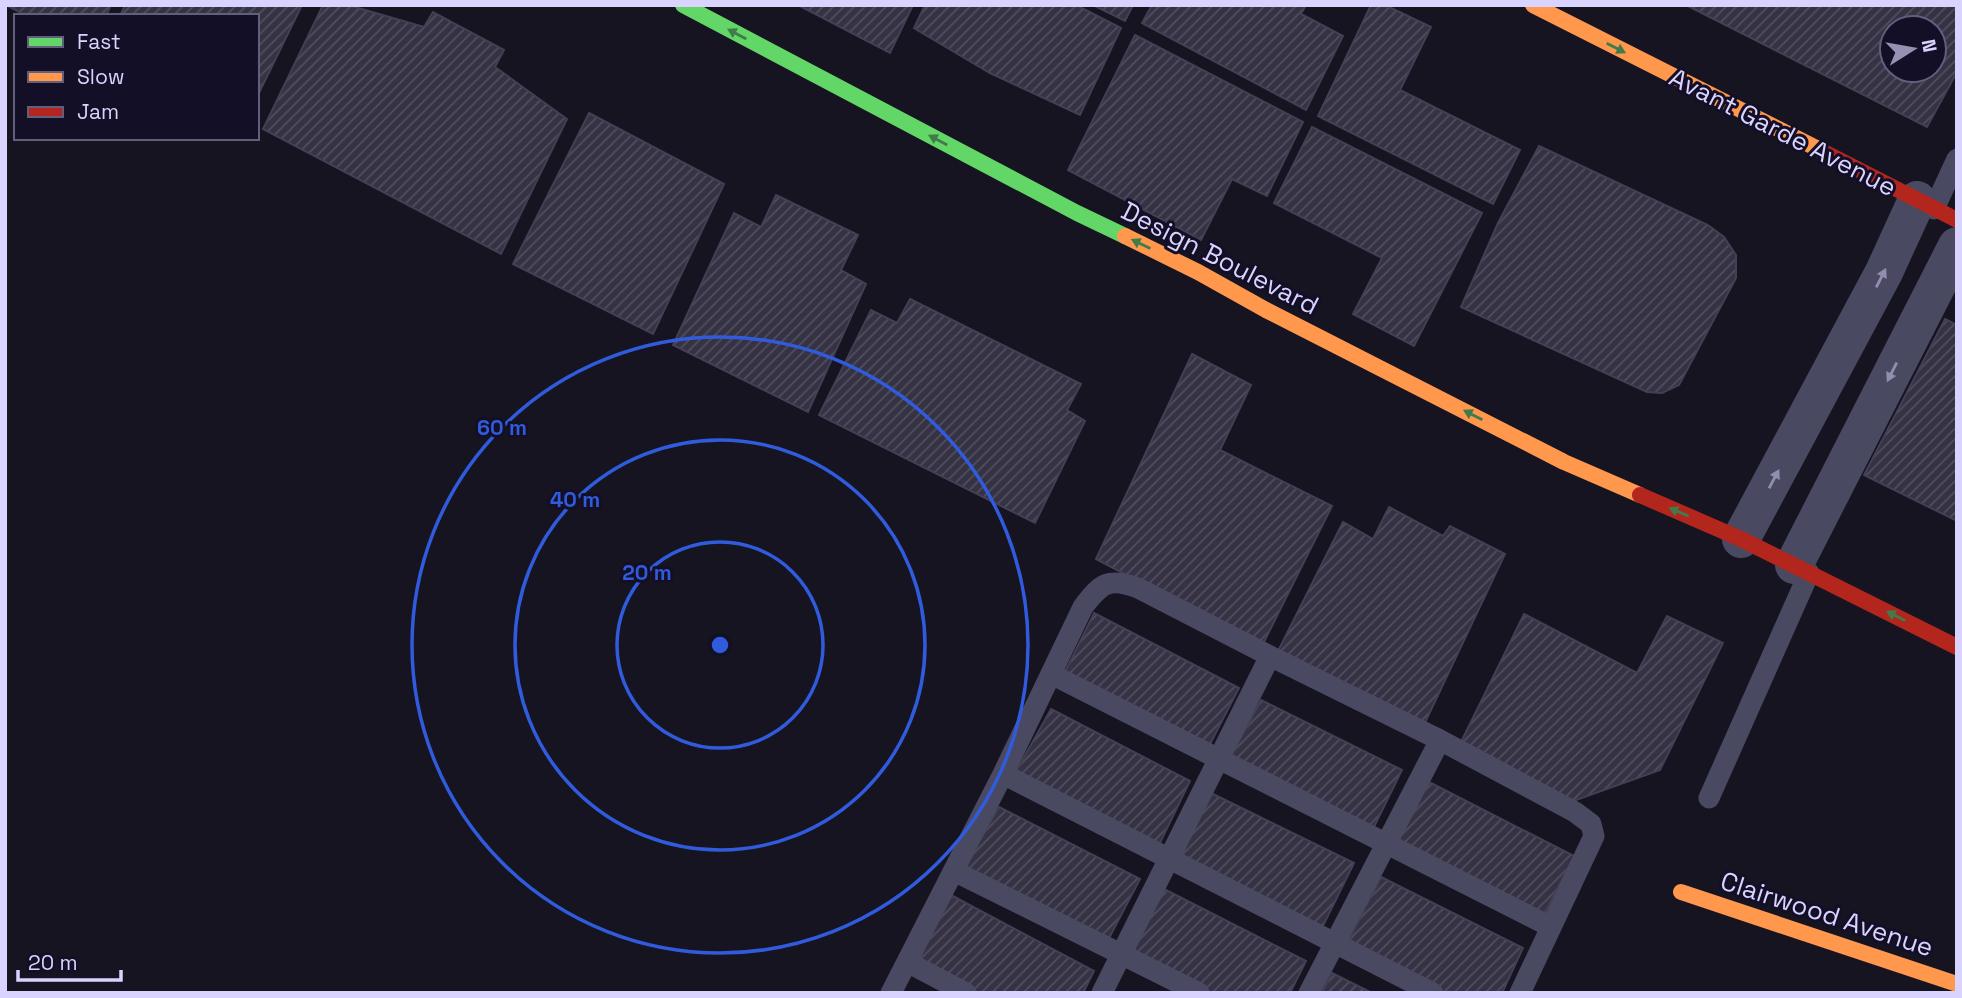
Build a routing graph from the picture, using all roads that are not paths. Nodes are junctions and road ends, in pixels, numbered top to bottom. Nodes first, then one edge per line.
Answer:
1 (683, 5) edge
2 (1581, 5) edge
3 (1540, 7) edge
4 (1571, 25) junction
5 (1957, 159) edge
6 (1925, 204) junction
7 (1957, 220) edge
8 (1957, 246) edge
9 (1741, 539) junction
10 (1802, 569) junction
11 (1957, 647) edge
12 (1270, 656) junction
13 (1051, 674) junction
14 (1440, 740) junction
15 (1219, 759) junction
16 (1003, 774) junction
17 (1709, 798) dead end
18 (1387, 844) junction
19 (1169, 857) junction
20 (954, 870) junction
21 (1681, 892) dead end
22 (1551, 927) junction
23 (1335, 944) junction
24 (1122, 954) junction
25 (907, 962) junction
26 (1957, 984) edge
27 (891, 993) edge
28 (966, 993) edge
29 (1102, 993) edge
30 (1199, 993) edge
31 (1309, 993) edge
32 (1433, 993) edge
33 (1520, 993) edge

9 -> 1 street, Design Boulevard
2 - 4 lane
3 - 4 street, Avant Garde Avenue
4 -> 6 street, Avant Garde Avenue
5 - 6 lane
6 - 7 street
9 -> 6 street, Avant Garde Avenue
8 -> 10 street
9 - 10 street, Design Boulevard
11 -> 10 street, Design Boulevard
10 - 17 lane
12 - 13 lane
12 - 14 lane
12 - 15 lane
13 - 15 lane
13 - 16 lane
14 - 18 lane
14 - 22 lane
15 - 18 lane
15 - 19 lane
16 - 19 lane
16 - 20 lane
18 - 22 lane
18 - 23 lane
19 - 23 lane
19 - 24 lane
20 - 24 lane
20 - 25 lane
21 - 26 street, Clairwood Avenue
22 - 33 lane
23 - 31 lane
23 - 32 lane
24 - 29 lane
24 - 30 lane
25 - 27 lane
25 - 28 lane

